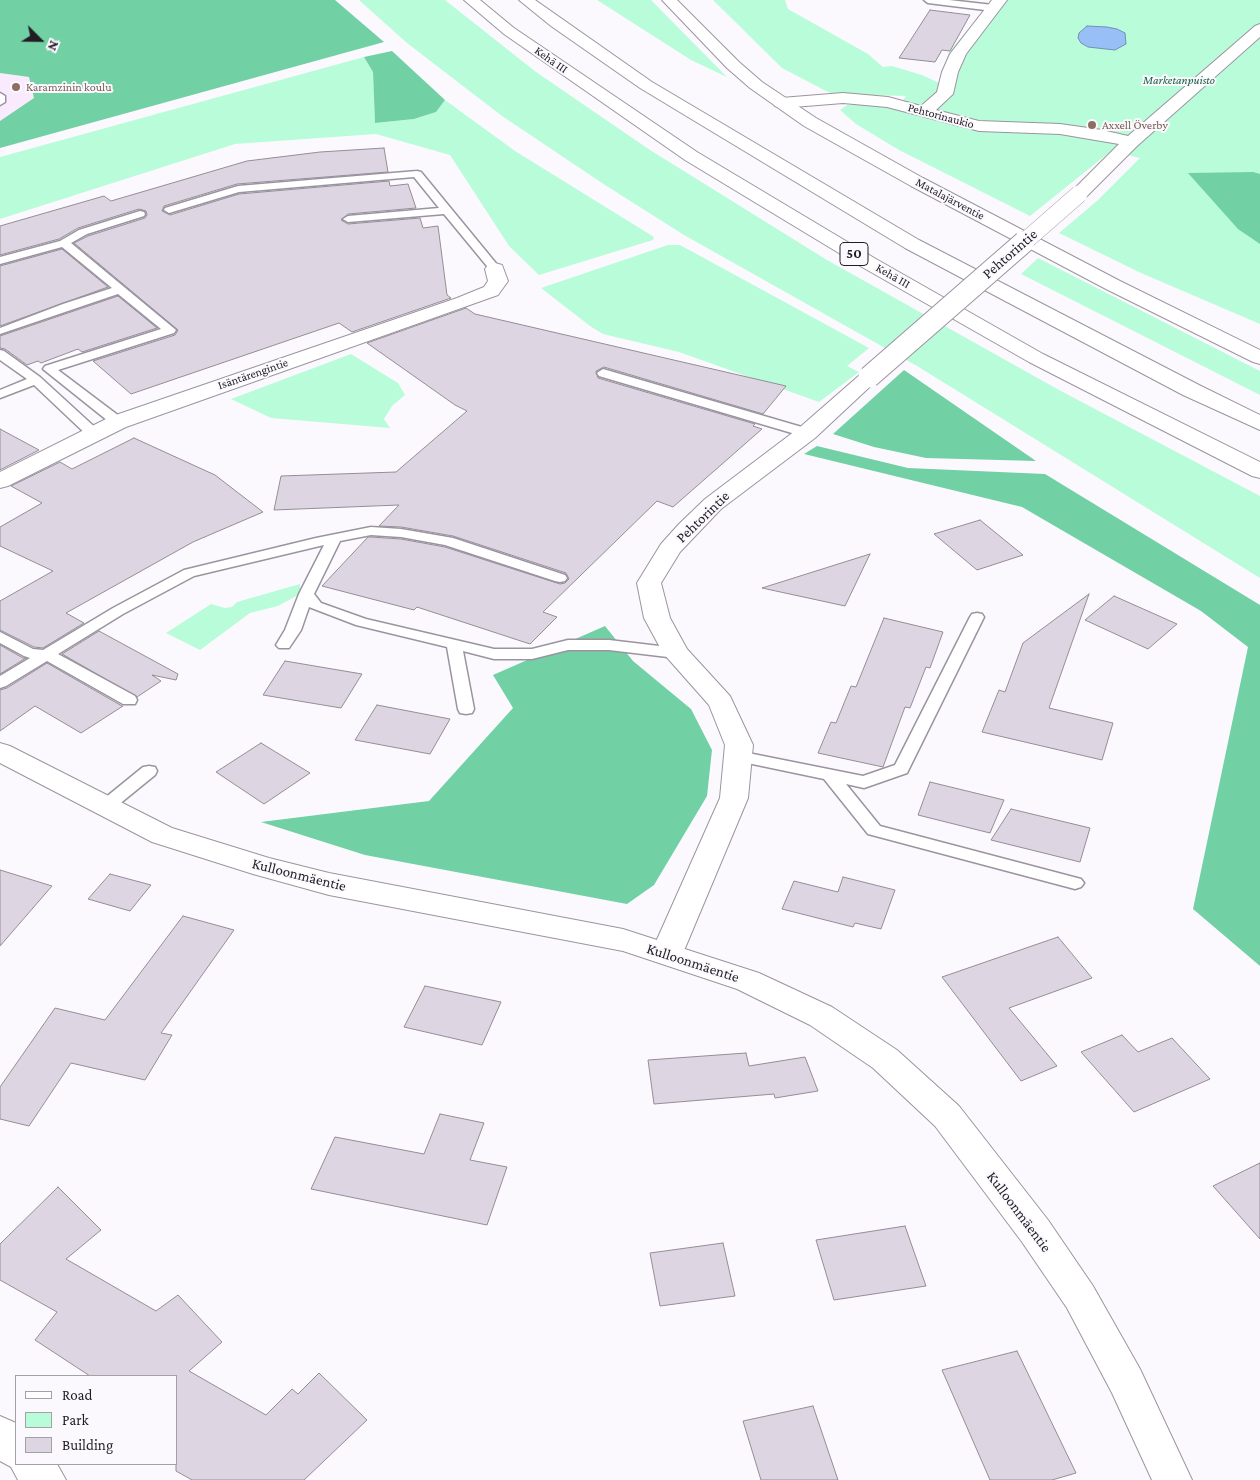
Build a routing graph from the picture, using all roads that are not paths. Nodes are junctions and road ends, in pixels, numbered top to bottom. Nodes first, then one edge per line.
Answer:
1 (471, 0) edge
2 (526, 0) edge
3 (669, 0) edge
4 (928, 0) edge
5 (997, 4) edge
6 (1260, 29) edge
7 (0, 96) edge
8 (0, 102) edge
9 (781, 103) junction
10 (924, 111) junction
11 (1131, 142) junction
12 (169, 210) dead end
13 (447, 210) junction
14 (140, 214) dead end
15 (348, 219) dead end
16 (64, 243) junction
17 (0, 261) edge
18 (495, 269) joint
19 (121, 289) junction
20 (2, 331) dead end
21 (0, 354) edge
22 (1260, 358) edge
23 (603, 373) dead end
24 (36, 380) junction
25 (0, 394) edge
26 (118, 422) junction
27 (1260, 423) edge
28 (94, 434) junction
29 (807, 434) junction
30 (1260, 471) edge
31 (0, 481) edge
32 (334, 538) junction
33 (560, 578) dead end
34 (306, 594) junction
35 (977, 617) dead end
36 (0, 637) edge
37 (284, 645) dead end
38 (454, 645) junction
39 (676, 653) junction
40 (47, 655) junction
41 (0, 683) edge
42 (128, 700) dead end
43 (466, 709) dead end
44 (0, 752) edge
45 (738, 756) junction
46 (149, 771) dead end
47 (830, 775) junction
48 (106, 806) junction
49 (1075, 883) dead end
50 (667, 953) junction
51 (0, 1434) edge
52 (15, 1449) edge
53 (31, 1465) edge
54 (46, 1480) edge
55 (1172, 1480) edge

1 - 30 main road, Kehä III / 50
2 - 27 main road, 50
3 - 9 main road, Matalajärventie
4 - 5 lane
5 - 10 main road
6 - 11 main road, Pehtorintie
7 - 8 lane
9 - 10 main road, Pehtorinaukio
9 - 22 main road, Matalajärventie
10 - 11 main road, Pehtorinaukio
11 - 29 main road, Pehtorintie, bridge
12 - 13 lane
13 - 15 lane
13 - 18 lane
14 - 16 lane
16 - 17 lane
16 - 19 lane
18 - 26 main road, Isäntärengintie
19 - 20 lane
19 - 26 lane
21 - 24 lane
23 - 29 lane
24 - 25 lane
24 - 28 lane
26 - 28 main road, Isäntärengintie
28 - 31 main road, Isäntärengintie
29 - 39 main road, Pehtorintie
32 - 33 lane
32 - 34 lane
32 - 40 lane
34 - 37 lane
34 - 38 lane
35 - 47 lane
36 - 40 lane
38 - 39 lane
38 - 43 lane
39 - 45 main road, Pehtorintie
40 - 41 lane
40 - 42 lane
44 - 48 main road, Kulloonmäentie
45 - 47 lane
45 - 50 main road, Pehtorintie
46 - 48 lane
47 - 49 lane
48 - 50 main road, Kulloonmäentie
50 - 55 main road, Kulloonmäentie
51 - 52 main road
53 - 54 main road

